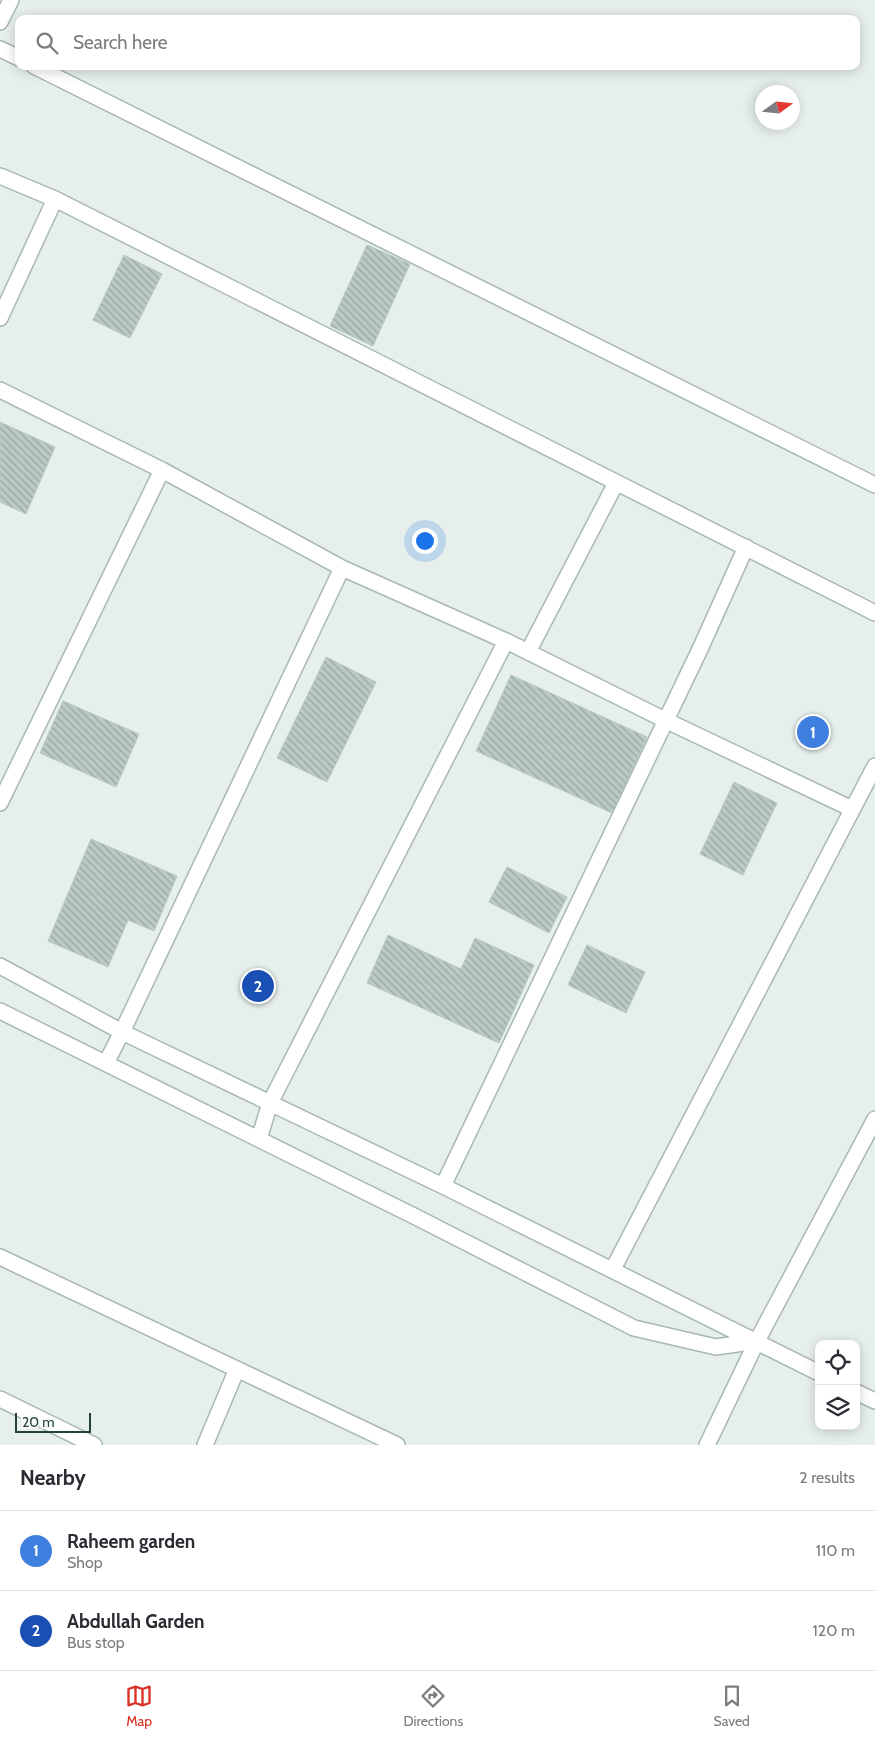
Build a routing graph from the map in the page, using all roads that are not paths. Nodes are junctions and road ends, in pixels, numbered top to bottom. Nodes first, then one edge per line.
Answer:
1 (11, 0) edge
2 (0, 22) edge
3 (0, 49) edge
4 (15, 56) edge
5 (42, 70) edge
6 (0, 176) edge
7 (55, 199) junction
8 (0, 318) edge
9 (0, 390) edge
10 (162, 470) junction
11 (616, 483) junction
12 (875, 485) edge
13 (746, 547) junction
14 (342, 568) junction
15 (875, 613) edge
16 (506, 641) junction
17 (528, 652) junction
18 (665, 720) junction
19 (875, 766) edge
20 (0, 803) edge
21 (852, 809) junction
22 (0, 966) edge
23 (0, 1010) edge
24 (122, 1032) junction
25 (106, 1063) junction
26 (270, 1103) junction
27 (875, 1119) edge
28 (259, 1139) junction
29 (443, 1186) junction
30 (0, 1257) edge
31 (613, 1269) junction
32 (756, 1341) junction
33 (237, 1369) junction
34 (815, 1371) edge
35 (860, 1394) edge
36 (0, 1399) edge
37 (875, 1401) edge
38 (94, 1445) edge
39 (205, 1445) edge
40 (397, 1445) edge
41 (707, 1445) edge

1 - 2 street
3 - 4 street
5 - 12 street
6 - 7 street
7 - 8 street
7 - 11 street
9 - 10 street
10 - 14 street
10 - 20 street
11 - 13 street
11 - 17 street
13 - 15 street
13 - 18 street
14 - 16 street
14 - 24 street
16 - 17 street
16 - 26 street
17 - 18 street
18 - 21 street
18 - 29 street
19 - 21 street
21 - 31 street
22 - 24 street
23 - 25 street
24 - 25 street
24 - 26 street
25 - 28 street
26 - 28 street
26 - 29 street
27 - 32 street
28 - 32 street
29 - 31 street
30 - 33 street
31 - 32 street
32 - 34 street
32 - 41 street
33 - 39 street
33 - 40 street
35 - 37 street
36 - 38 street

